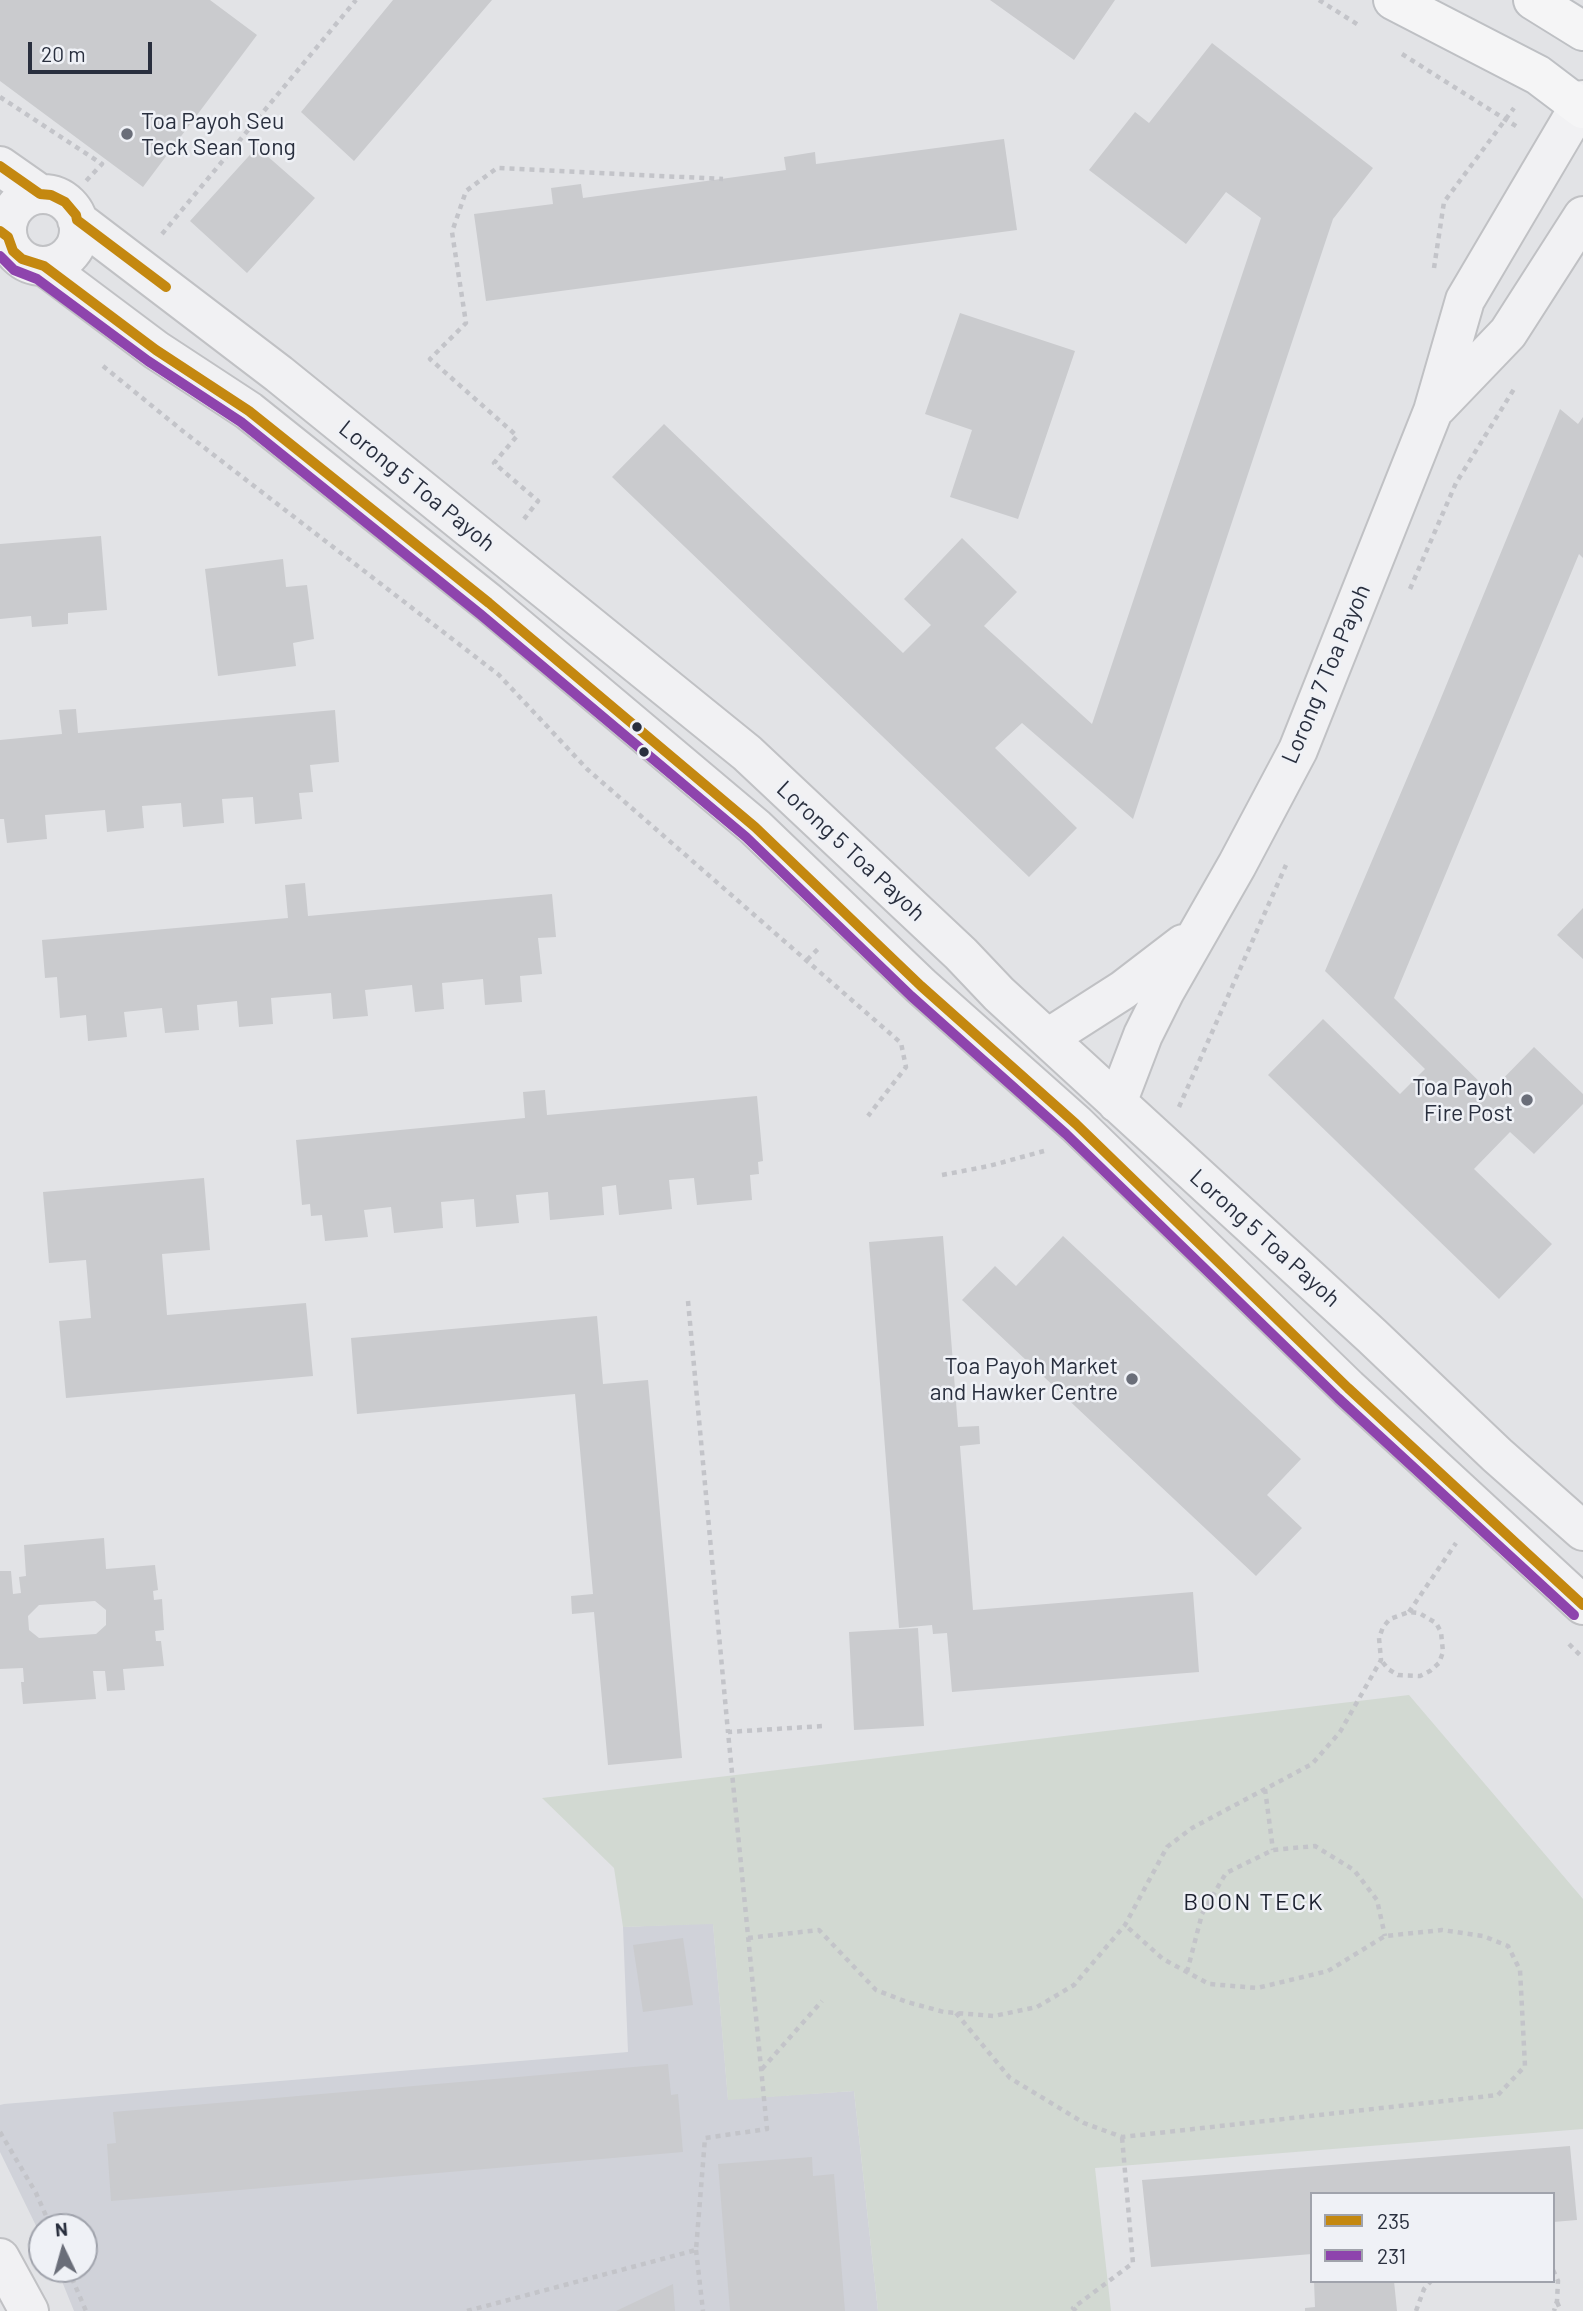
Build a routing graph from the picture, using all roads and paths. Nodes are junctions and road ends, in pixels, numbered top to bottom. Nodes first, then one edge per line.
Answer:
1 (356, 0) edge
2 (1319, 0) edge
3 (1393, 0) edge
4 (1533, 0) edge
5 (1366, 30) dead end
6 (1583, 31) edge
7 (1401, 53) dead end
8 (0, 97) edge
9 (1582, 105) edge
10 (0, 166) edge
11 (723, 179) dead end
12 (61, 206) junction
13 (1583, 216) edge
14 (4, 234) edge
15 (137, 264) junction
16 (44, 266) junction
17 (1432, 278) dead end
18 (97, 360) dead end
19 (1433, 411) junction
20 (524, 519) dead end
21 (1199, 928) junction
22 (1048, 1038) junction
23 (1117, 1103) junction
24 (867, 1116) dead end
25 (688, 1301) dead end
26 (1583, 1531) edge
27 (1459, 1539) dead end
28 (1583, 1605) edge
29 (1409, 1612) junction
30 (1381, 1660) junction
31 (824, 1726) dead end
32 (728, 1732) junction
33 (1265, 1788) junction
34 (1273, 1850) junction
35 (1125, 1925) junction
36 (1385, 1937) junction
37 (748, 1938) junction
38 (1187, 1972) junction
39 (822, 2001) dead end
40 (956, 2013) junction
41 (761, 2069) junction
42 (0, 2132) edge
43 (1122, 2137) junction
44 (45, 2213) edge
45 (696, 2250) junction
46 (0, 2258) edge
47 (1555, 2274) edge
48 (74, 2283) edge
49 (1429, 2283) edge
50 (1557, 2301) junction
51 (29, 2311) edge
52 (86, 2311) edge
53 (467, 2311) edge
54 (703, 2311) edge
55 (1076, 2311) edge
56 (1416, 2311) edge
57 (1554, 2311) edge
58 (1561, 2311) edge

1 - 15 path
2 - 5 path
3 - 9 main road
4 - 6 main road
7 - 17 path
8 - 12 path
9 - 19 street, Lorong 7 Toa Payoh
10 - 12 street, Lorong 5 Toa Payoh
11 - 20 path
12 - 14 street, Lorong 5 Toa Payoh
12 - 15 street, Lorong 5 Toa Payoh
12 - 16 street
13 - 19 street, Lorong 7 Toa Payoh
14 - 16 street, Lorong 5 Toa Payoh
15 - 22 street, Lorong 5 Toa Payoh
16 - 28 street, Lorong 5 Toa Payoh
18 - 24 path
19 - 21 street, Lorong 7 Toa Payoh
21 - 22 street, Lorong 7 Toa Payoh
21 - 23 street, Lorong 7 Toa Payoh
22 - 23 street, Lorong 5 Toa Payoh
23 - 26 street, Lorong 5 Toa Payoh
25 - 32 path
27 - 29 path
29 - 30 path
29 - 30 path
30 - 33 path
31 - 32 path
32 - 37 path
33 - 34 path
33 - 35 path
34 - 36 path
34 - 38 path
35 - 38 path
35 - 40 path
36 - 38 path
36 - 43 path
37 - 40 path
37 - 41 path
39 - 41 path
40 - 43 path
41 - 45 path
42 - 44 path
43 - 55 path
45 - 53 path
45 - 54 path
46 - 51 street
47 - 50 path
48 - 52 path
49 - 56 path
50 - 57 path
50 - 58 path

